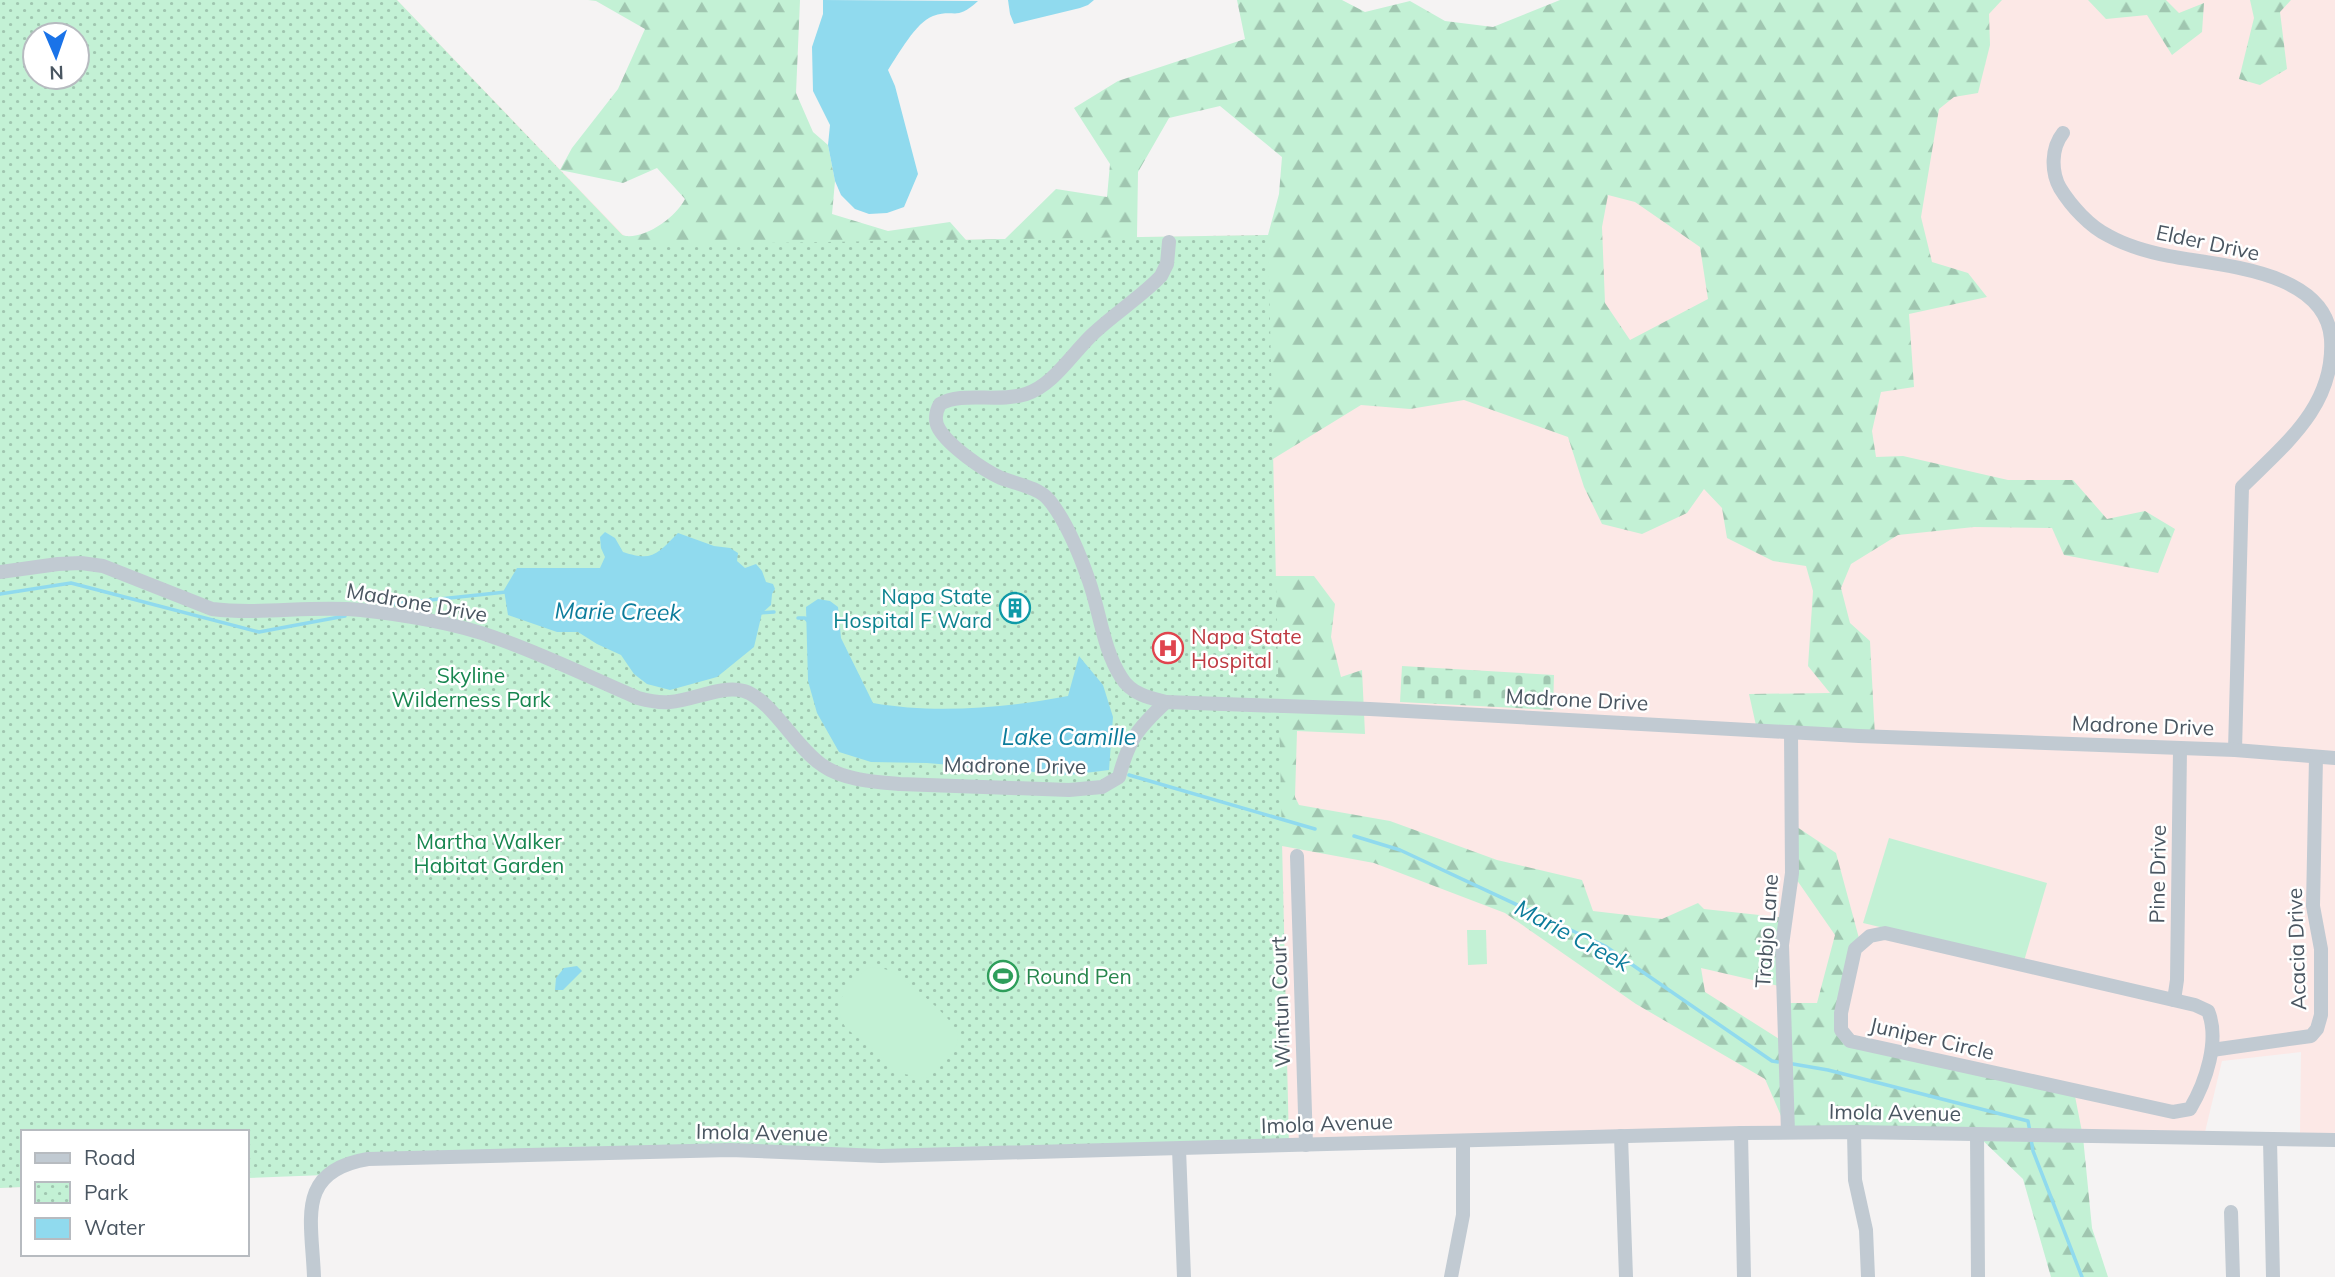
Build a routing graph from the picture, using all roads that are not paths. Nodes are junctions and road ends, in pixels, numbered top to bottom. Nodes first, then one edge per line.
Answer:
1 (2063, 133) dead end
2 (1169, 242) dead end
3 (2333, 361) edge
4 (2335, 396) edge
5 (2319, 402) junction
6 (0, 572) edge
7 (1166, 702) junction
8 (1791, 732) junction
9 (2180, 749) junction
10 (2235, 750) junction
11 (2316, 757) junction
12 (2335, 758) edge
13 (1297, 856) dead end
14 (2174, 1000) junction
15 (2212, 1050) junction
16 (1788, 1132) junction
17 (1854, 1132) junction
18 (1741, 1133) junction
19 (1977, 1135) junction
20 (1622, 1136) junction
21 (2270, 1140) junction
22 (2335, 1140) edge
23 (1463, 1141) junction
24 (1306, 1145) junction
25 (1180, 1149) junction
26 (2231, 1212) dead end
27 (314, 1277) edge
28 (1184, 1277) edge
29 (1451, 1277) edge
30 (1626, 1277) edge
31 (1744, 1277) edge
32 (1868, 1277) edge
33 (1979, 1277) edge
34 (2232, 1277) edge
35 (2273, 1277) edge

1 - 3 street, Elder Drive
2 - 7 street
3 - 5 street, Elder Drive
4 - 5 street
5 - 10 street, Elder Drive
6 - 7 street, Madrone Drive
7 - 8 street, Madrone Drive
8 - 9 street, Madrone Drive
8 - 16 street, Trabjo Lane
9 - 10 street, Madrone Drive
9 - 14 street, Pine Drive
10 - 11 street, Madrone Drive
11 - 12 street, Madrone Drive
11 - 15 street, Acacia Drive
13 - 24 street, Wintun Court
14 - 15 street, Juniper Circle
14 - 15 street, Juniper Circle
16 - 17 street, Imola Avenue
16 - 18 street, Imola Avenue
17 - 19 street, Imola Avenue
17 - 32 street
18 - 20 street, Imola Avenue
18 - 31 street
19 - 21 street, Imola Avenue
19 - 33 street
20 - 23 street, Imola Avenue
20 - 30 street
21 - 22 street, Imola Avenue
21 - 35 street
23 - 24 street, Imola Avenue
23 - 29 street
24 - 25 street, Imola Avenue
25 - 27 street, Imola Avenue
25 - 28 street
26 - 34 street

